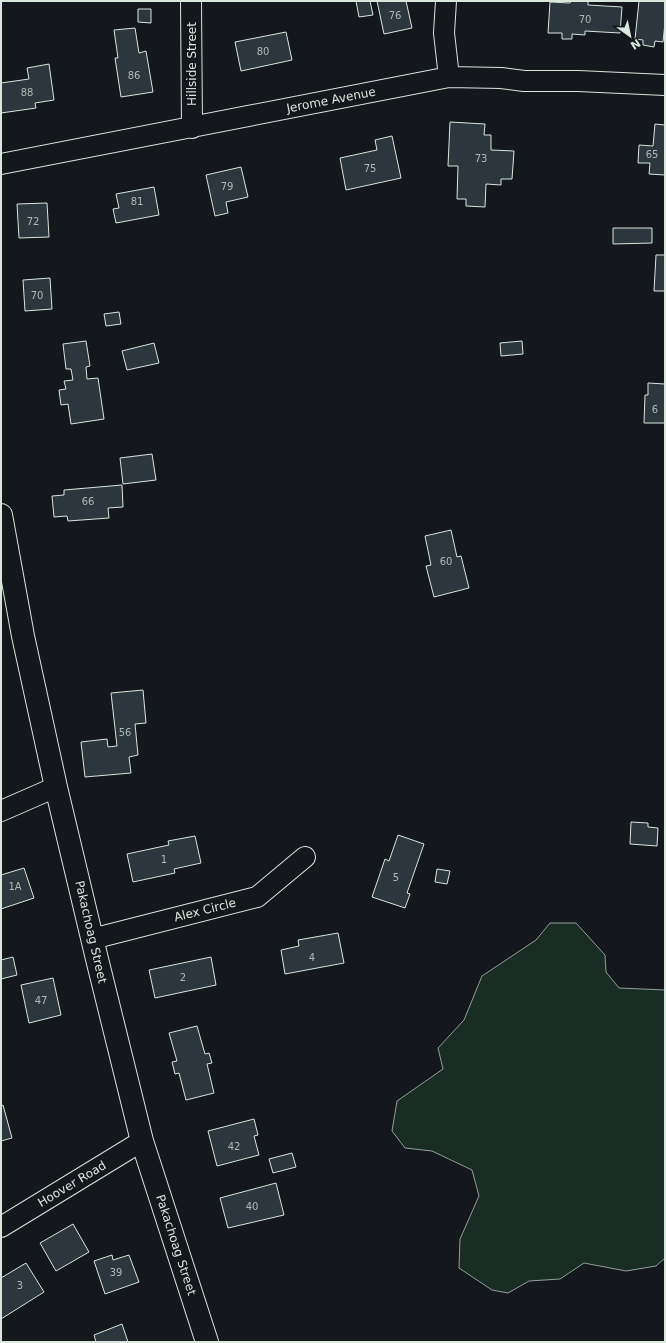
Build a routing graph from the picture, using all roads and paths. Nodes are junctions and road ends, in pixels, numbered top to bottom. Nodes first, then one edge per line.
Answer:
1 (191, 1) edge
2 (446, 1) edge
3 (449, 77) junction
4 (665, 85) edge
5 (192, 128) junction
6 (1, 164) edge
7 (1, 515) edge
8 (56, 787) junction
9 (1, 811) edge
10 (305, 857) dead end
11 (92, 938) junction
12 (142, 1141) junction
13 (1, 1228) edge
14 (207, 1342) edge

1 - 5 street, Hillside Street
2 - 3 street
3 - 4 street, Jerome Avenue
3 - 5 street, Jerome Avenue
5 - 6 street, Jerome Avenue
7 - 8 street, Pakachoag Street
8 - 9 street
8 - 11 street, Pakachoag Street
10 - 11 street, Alex Circle
11 - 12 street, Pakachoag Street
12 - 13 street, Hoover Road
12 - 14 street, Pakachoag Street

